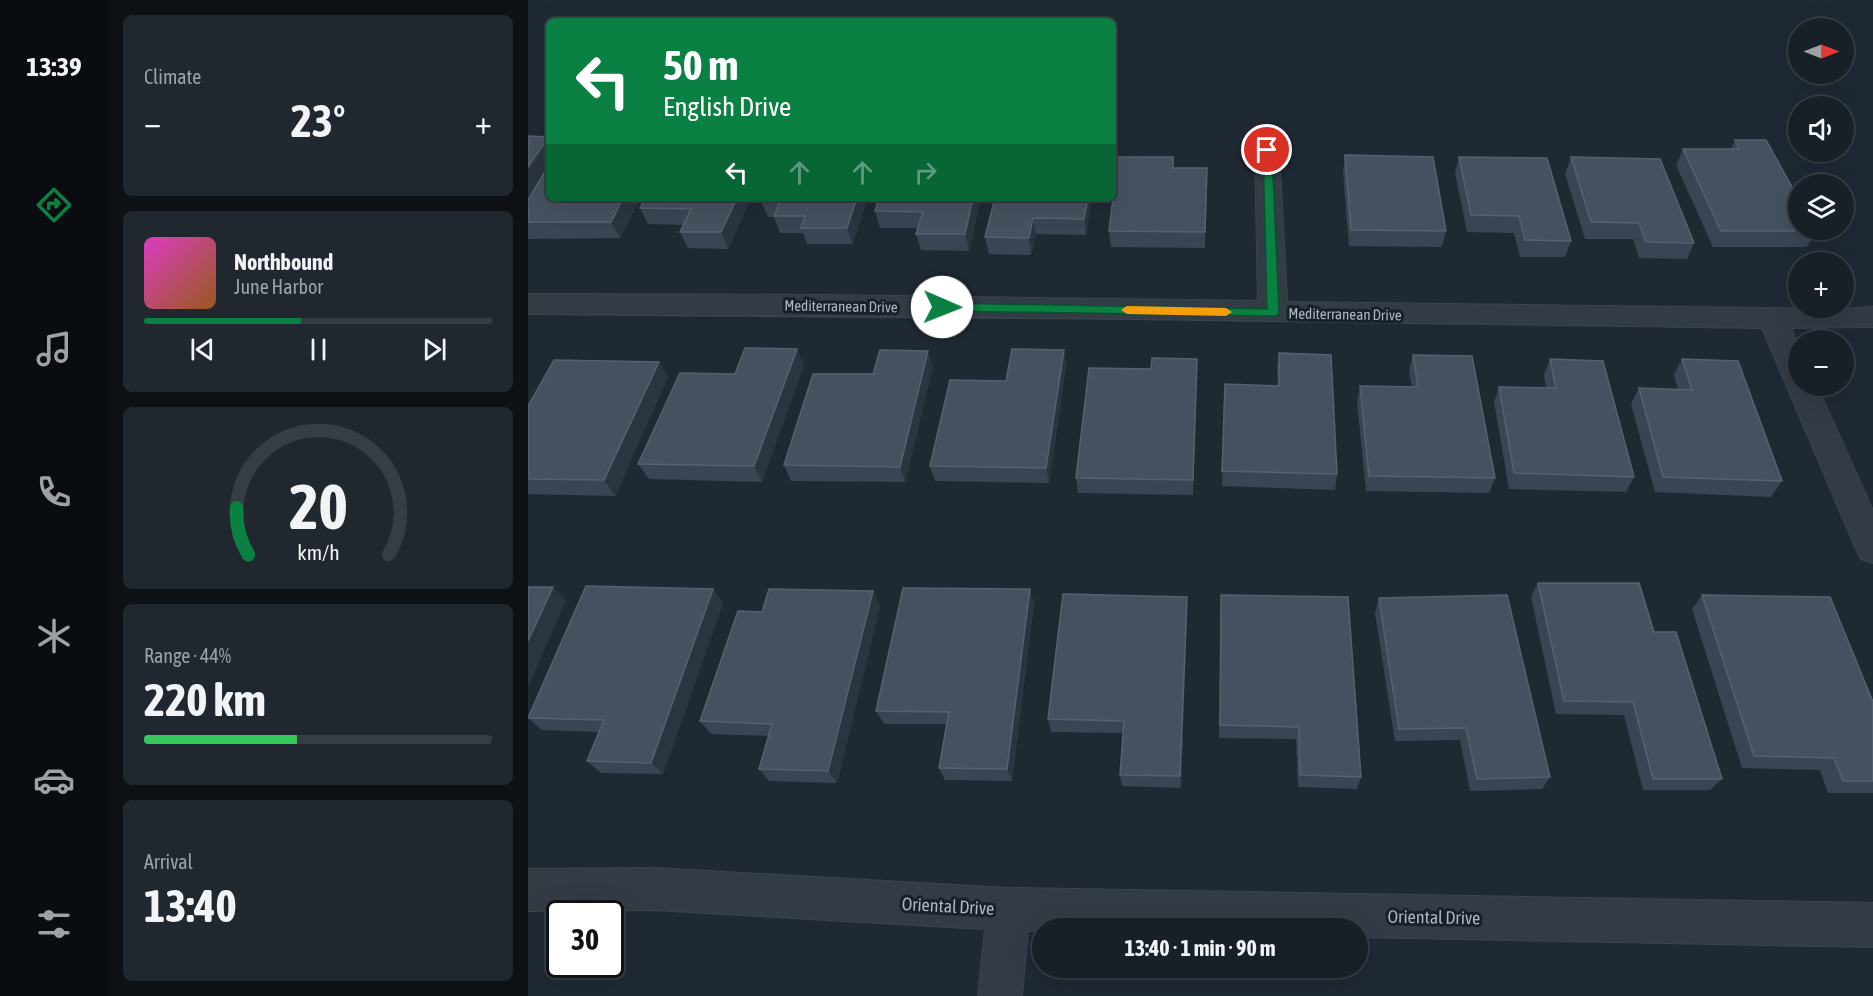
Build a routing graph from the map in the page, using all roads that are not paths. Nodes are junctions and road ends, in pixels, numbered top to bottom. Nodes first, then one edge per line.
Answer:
1 (1267, 150) dead end
2 (528, 304) edge
3 (1273, 313) junction
4 (1873, 317) edge
5 (1772, 318) junction
6 (1788, 355) edge
7 (1806, 396) edge
8 (1873, 549) edge
9 (528, 891) edge
10 (1009, 909) junction
11 (1873, 925) edge
12 (999, 996) edge

1 - 3 street
2 - 3 street, Mediterranean Drive
3 - 5 street, Mediterranean Drive
4 - 5 street, Mediterranean Drive
5 - 6 street
7 - 8 street
9 - 10 street, Oriental Drive
10 - 11 street, Oriental Drive
10 - 12 street

